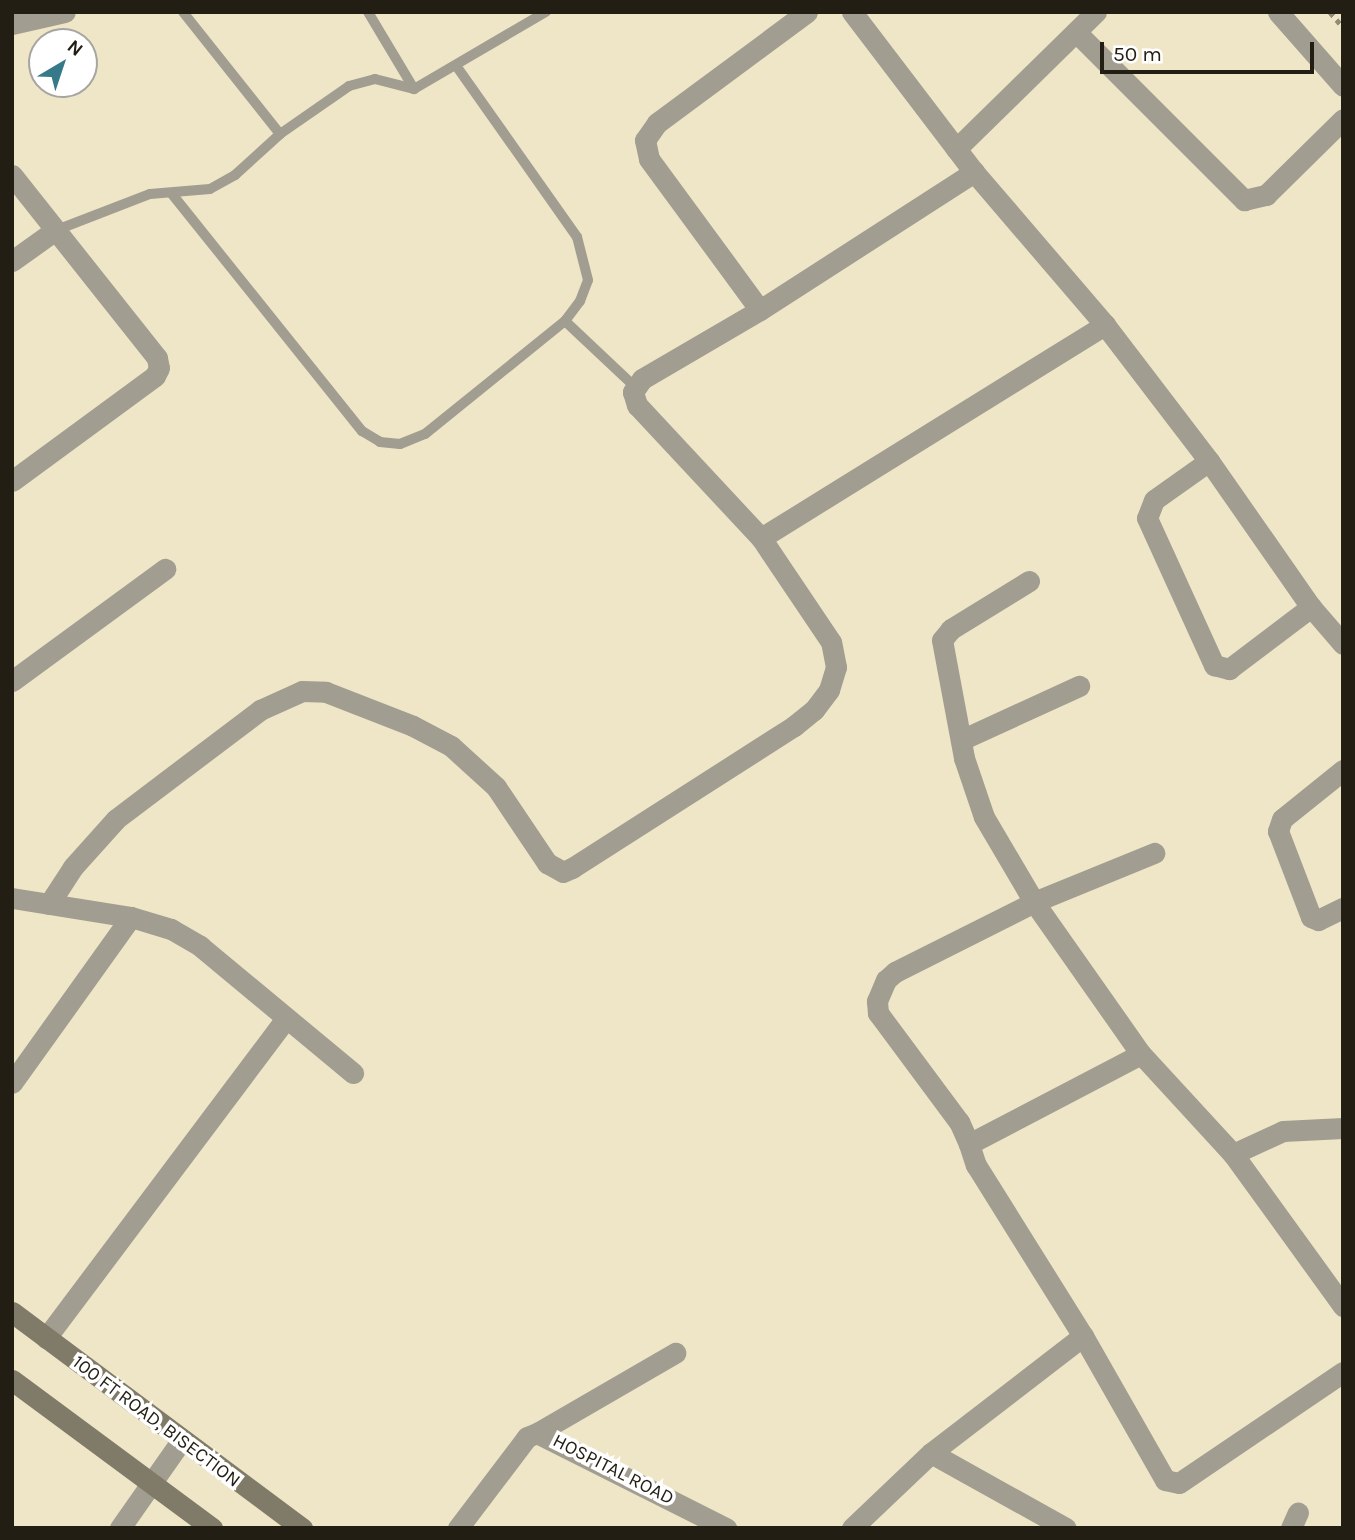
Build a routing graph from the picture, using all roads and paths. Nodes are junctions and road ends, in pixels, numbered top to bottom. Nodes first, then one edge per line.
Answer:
1 (65, 12) edge
2 (183, 12) edge
3 (368, 12) edge
4 (546, 12) edge
5 (807, 12) edge
6 (852, 12) edge
7 (1096, 12) edge
8 (1278, 12) edge
9 (1330, 12) edge
10 (12, 24) edge
11 (1343, 27) edge
12 (1076, 32) junction
13 (457, 67) junction
14 (1343, 86) edge
15 (414, 89) junction
16 (1343, 120) edge
17 (280, 134) junction
18 (956, 149) junction
19 (974, 173) junction
20 (12, 175) edge
21 (172, 194) junction
22 (54, 231) junction
23 (12, 261) edge
24 (760, 310) junction
25 (565, 321) junction
26 (1105, 324) junction
27 (636, 388) junction
28 (1209, 461) junction
29 (12, 481) edge
30 (761, 538) junction
31 (165, 569) dead end
32 (1029, 581) dead end
33 (1311, 607) junction
34 (1343, 643) edge
35 (12, 681) edge
36 (1079, 686) dead end
37 (961, 740) junction
38 (1343, 770) edge
39 (1154, 853) dead end
40 (12, 898) edge
41 (1034, 902) junction
42 (49, 904) junction
43 (1343, 908) edge
44 (131, 917) junction
45 (286, 1018) junction
46 (1141, 1054) junction
47 (353, 1073) dead end
48 (12, 1083) edge
49 (1343, 1128) edge
50 (969, 1144) junction
51 (1233, 1154) junction
52 (1343, 1306) edge
53 (12, 1312) edge
54 (1083, 1336) junction
55 (46, 1338) junction
56 (675, 1353) dead end
57 (1343, 1373) edge
58 (12, 1380) edge
59 (537, 1433) junction
60 (181, 1441) junction
61 (931, 1452) junction
62 (149, 1485) junction
63 (120, 1528) edge
64 (212, 1528) edge
65 (302, 1528) edge
66 (458, 1528) edge
67 (726, 1528) edge
68 (852, 1528) edge
69 (1066, 1528) edge

1 - 10 street
2 - 17 lane
3 - 15 lane
4 - 13 lane
5 - 24 street
6 - 18 street
7 - 12 street
8 - 14 street
9 - 11 path
12 - 16 street
12 - 18 street
13 - 15 lane
13 - 25 lane
15 - 17 lane
17 - 21 lane
18 - 19 street
19 - 24 street
19 - 26 street
20 - 22 street
21 - 22 lane
21 - 25 lane
22 - 23 street
22 - 29 street
24 - 27 street
25 - 27 lane
26 - 28 street
26 - 30 street
27 - 30 street
28 - 33 street
28 - 33 street
30 - 42 street
31 - 35 street
32 - 37 street
33 - 34 street
36 - 37 street
37 - 41 street
38 - 43 street
39 - 41 street
40 - 42 street
41 - 46 street
41 - 50 street
42 - 44 street
44 - 45 street
44 - 48 street
45 - 47 street
45 - 55 street
46 - 50 street
46 - 51 street
49 - 51 street
50 - 54 street
51 - 52 street
53 - 55 street, 100 FT ROAD, BISECTION
54 - 57 street
54 - 61 street
55 - 60 street, 100 FT ROAD, BISECTION
56 - 59 street
58 - 62 street
59 - 66 street, HOSPITAL ROAD
59 - 67 street, HOSPITAL ROAD
60 - 62 street
60 - 65 street, 100 FT ROAD, BISECTION
61 - 68 street
61 - 69 street
62 - 63 street
62 - 64 street

